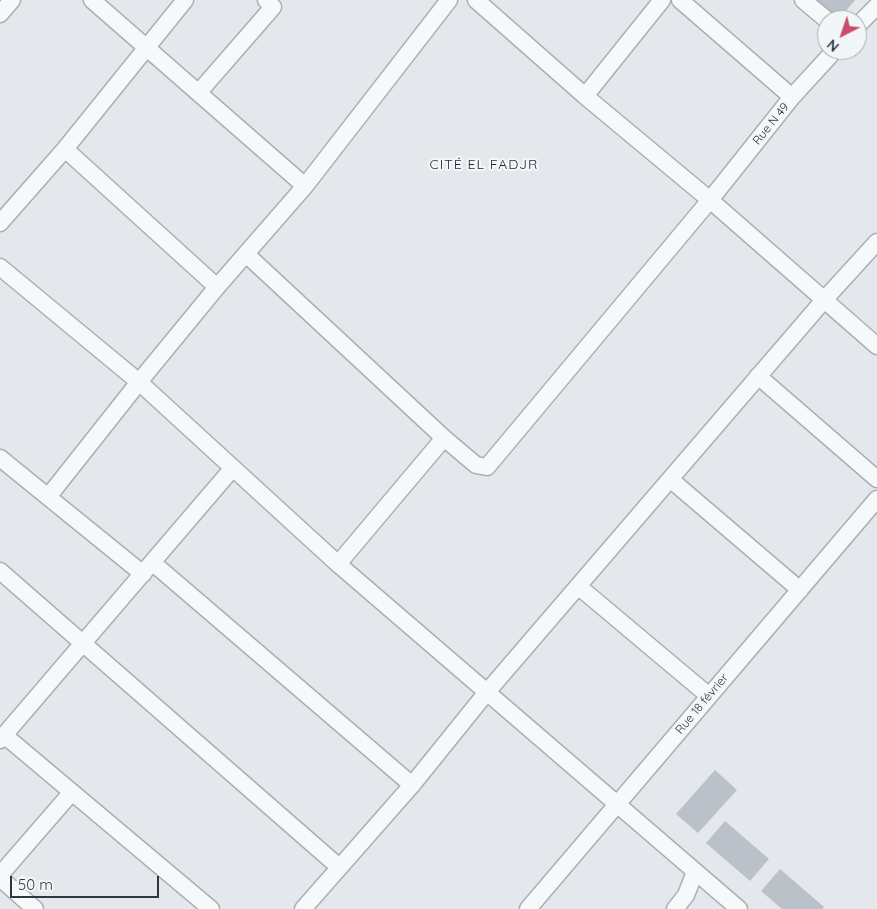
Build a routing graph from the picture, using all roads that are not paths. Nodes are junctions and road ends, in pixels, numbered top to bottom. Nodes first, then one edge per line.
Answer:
1 (12, 0) edge
2 (92, 0) edge
3 (185, 0) edge
4 (450, 0) edge
5 (476, 0) edge
6 (662, 0) edge
7 (680, 0) edge
8 (803, 0) edge
9 (273, 2) edge
10 (877, 6) edge
11 (817, 12) edge
12 (0, 14) edge
13 (867, 16) edge
14 (147, 47) junction
15 (826, 60) edge
16 (199, 92) junction
17 (585, 96) junction
18 (792, 97) junction
19 (65, 149) junction
20 (305, 186) junction
21 (710, 200) junction
22 (0, 223) edge
23 (877, 242) edge
24 (246, 254) junction
25 (0, 267) edge
26 (217, 287) junction
27 (824, 300) junction
28 (877, 346) edge
29 (758, 376) junction
30 (139, 382) junction
31 (444, 438) junction
32 (2, 464) edge
33 (232, 469) junction
34 (670, 479) junction
35 (877, 479) edge
36 (48, 497) junction
37 (877, 499) edge
38 (338, 564) junction
39 (148, 568) junction
40 (0, 571) edge
41 (578, 586) junction
42 (800, 590) junction
43 (82, 644) junction
44 (487, 692) junction
45 (709, 696) junction
46 (2, 737) edge
47 (412, 785) junction
48 (72, 792) junction
49 (618, 804) junction
50 (339, 867) junction
51 (695, 872) junction
52 (0, 877) edge
53 (35, 909) edge
54 (211, 909) edge
55 (303, 909) edge
56 (528, 909) edge
57 (675, 909) edge
58 (739, 909) edge

1 - 12 street
2 - 14 street
3 - 14 street
4 - 20 street
5 - 17 street
6 - 17 street
7 - 18 street
8 - 11 street
9 - 16 street
10 - 13 street
14 - 16 street
14 - 19 street
15 - 18 street, Rue N 49
16 - 20 street
17 - 21 street
18 - 21 street, Rue N 49
19 - 22 street
19 - 26 street
20 - 24 street
21 - 27 street
21 - 31 street, Rue N 49
23 - 27 street
24 - 26 street
24 - 31 street, Rue N 49
25 - 30 street
26 - 30 street
27 - 28 street
27 - 29 street
29 - 34 street
29 - 35 street
30 - 33 street
30 - 36 street
31 - 38 street
32 - 36 street
33 - 38 street
33 - 39 street
34 - 41 street
34 - 42 street
36 - 39 street
37 - 42 street, Rue 18 février
38 - 44 street
39 - 43 street
39 - 47 street
40 - 43 street
41 - 44 street
41 - 45 street
42 - 45 street, Rue 18 février
43 - 46 street
43 - 50 street
44 - 47 street
44 - 49 street
45 - 49 street, Rue 18 février
46 - 48 street
47 - 50 street
48 - 52 street
48 - 54 street
49 - 51 street
49 - 56 street, Rue 18 février
50 - 55 street
51 - 57 street
51 - 58 street
52 - 53 street

